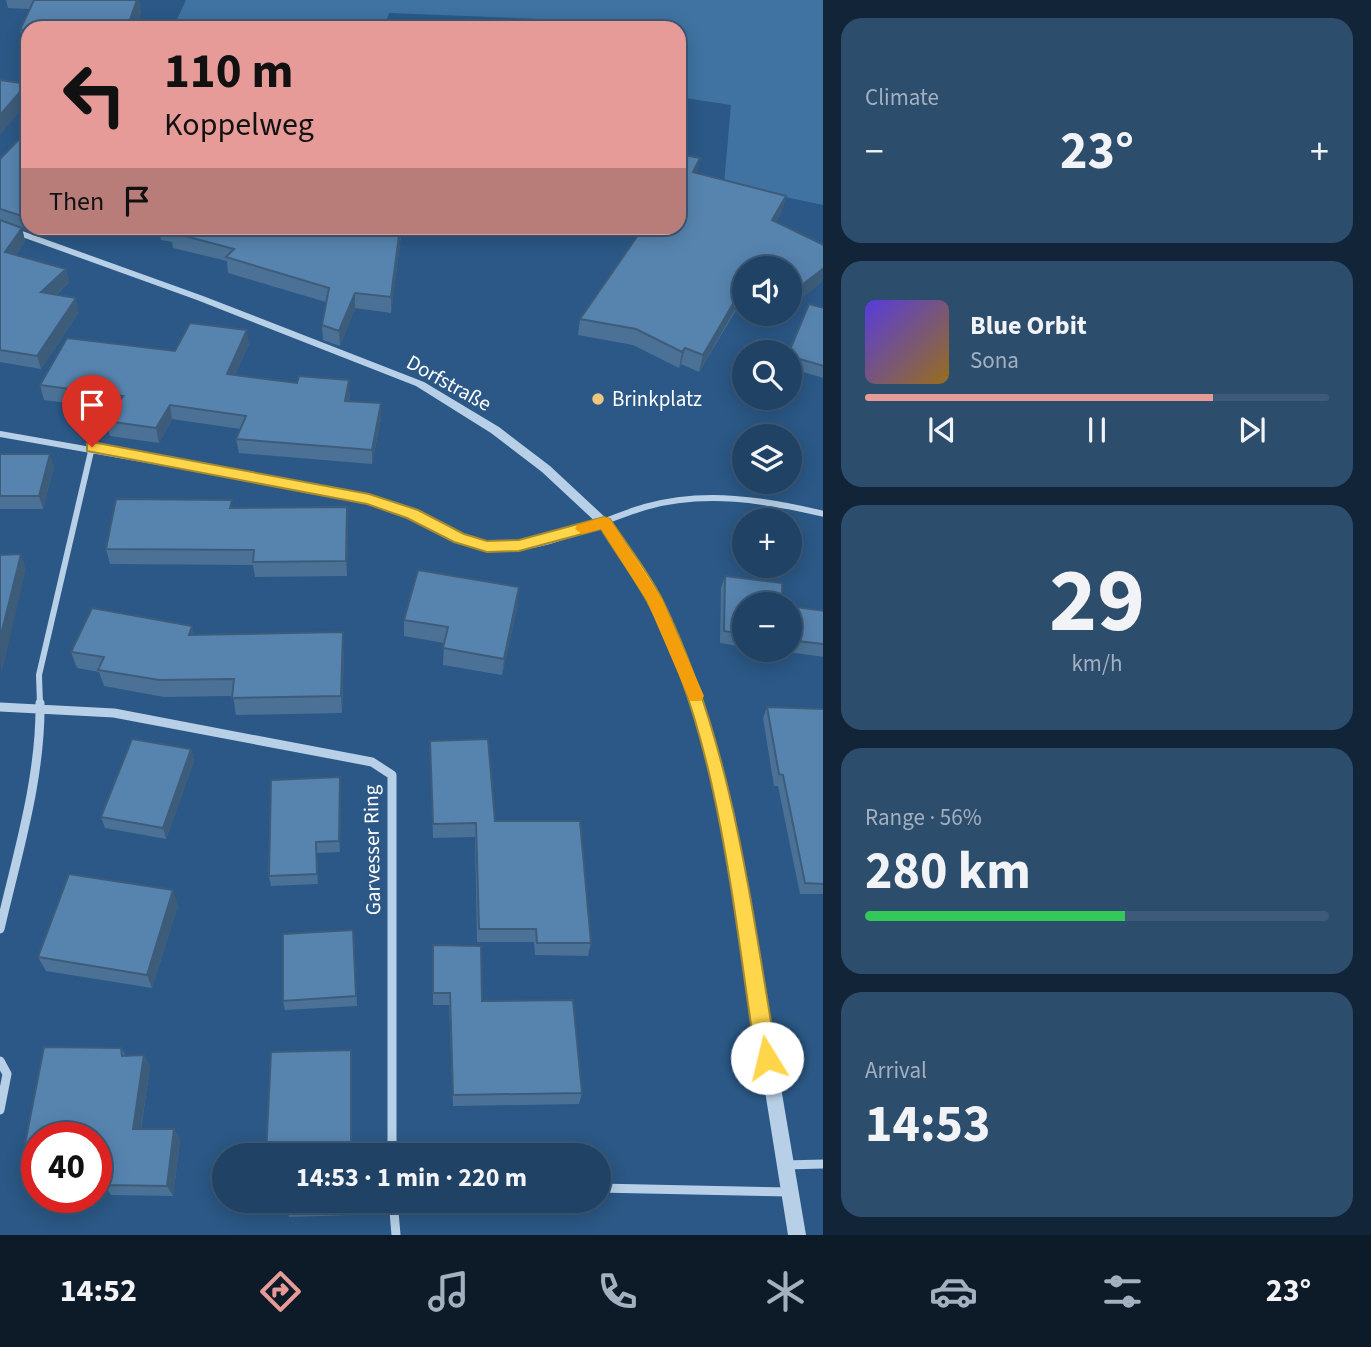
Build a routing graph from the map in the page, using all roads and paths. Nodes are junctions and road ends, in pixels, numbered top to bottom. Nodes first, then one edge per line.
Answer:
1 (0, 226) edge
2 (21, 234) edge
3 (25, 235) edge
4 (0, 433) edge
5 (92, 447) junction
6 (823, 514) edge
7 (604, 523) junction
8 (0, 707) edge
9 (43, 709) junction
10 (0, 929) edge
11 (0, 1061) edge
12 (0, 1110) edge
13 (392, 1143) edge
14 (823, 1164) edge
15 (784, 1165) junction
16 (611, 1188) edge
17 (790, 1192) junction
18 (394, 1213) edge
19 (396, 1235) edge
20 (797, 1235) edge

1 - 2 street, Dorfstraße
3 - 7 street, Dorfstraße
4 - 5 street
5 - 7 street
5 - 9 street
6 - 7 street
7 - 15 street, Dorfstraße
8 - 9 street, Garvesser Ring
9 - 10 street
9 - 13 street, Garvesser Ring
11 - 12 street
14 - 15 street
15 - 17 street, Dorfstraße
16 - 17 street
17 - 20 street, Dorfstraße
18 - 19 street

